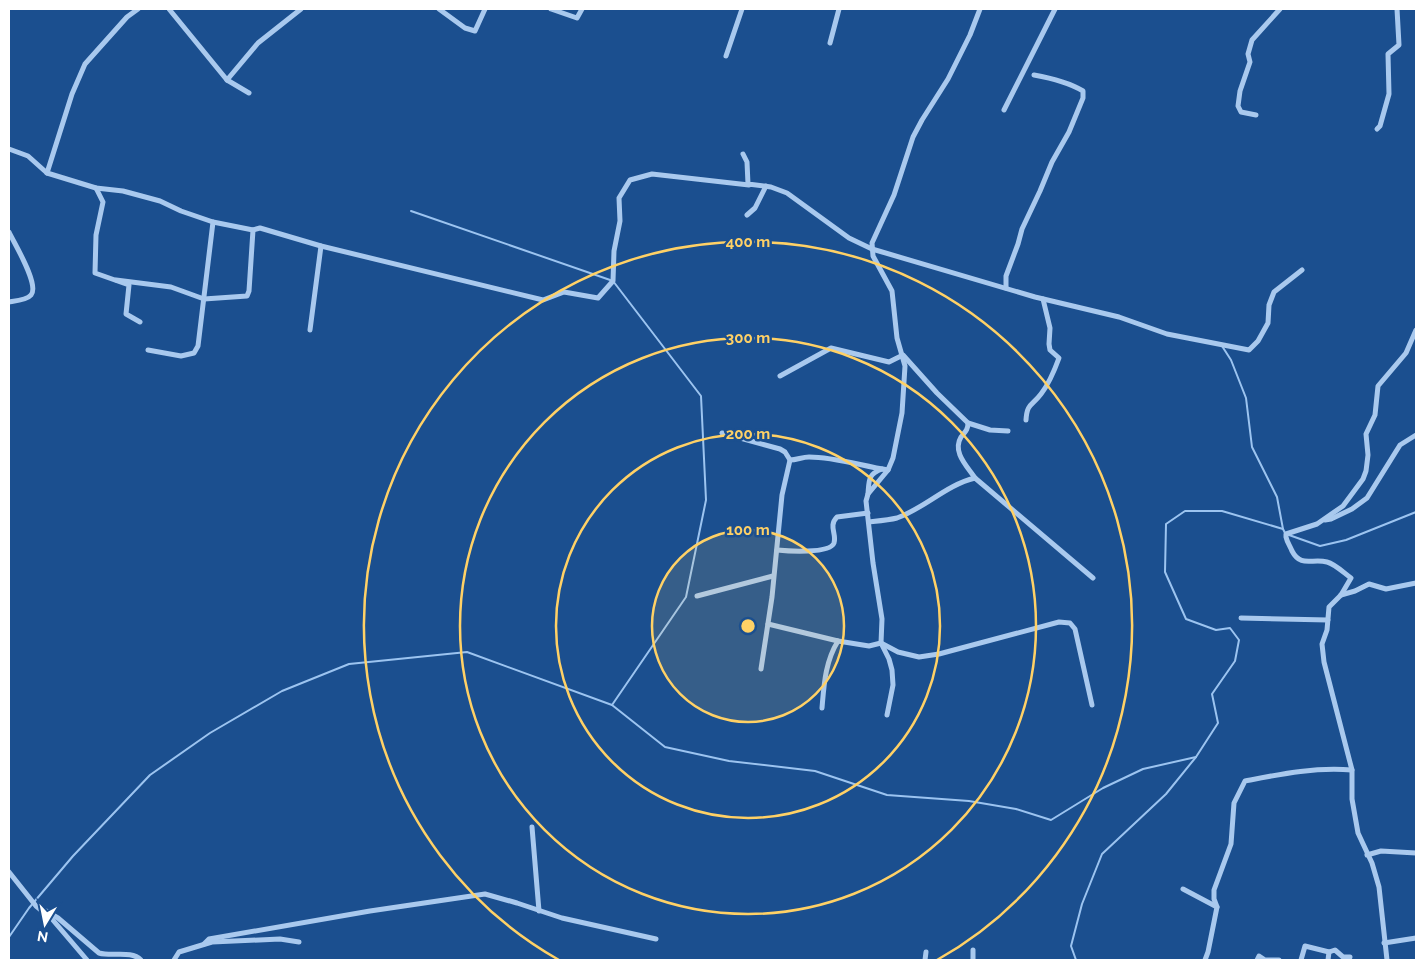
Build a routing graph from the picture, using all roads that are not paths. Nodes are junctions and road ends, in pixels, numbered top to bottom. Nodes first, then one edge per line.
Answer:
1 (138, 9) edge
2 (169, 9) edge
3 (302, 9) edge
4 (439, 9) edge
5 (486, 9) edge
6 (551, 9) edge
7 (582, 9) edge
8 (742, 9) edge
9 (839, 9) edge
10 (980, 9) edge
11 (1056, 9) edge
12 (1280, 9) edge
13 (1397, 9) edge
14 (830, 43) dead end
15 (726, 56) dead end
16 (1034, 75) dead end
17 (227, 80) junction
18 (249, 93) dead end
19 (1004, 110) dead end
20 (1256, 115) dead end
21 (1377, 129) dead end
22 (9, 149) edge
23 (743, 154) dead end
24 (47, 173) junction
25 (749, 185) junction
26 (766, 186) junction
27 (96, 188) junction
28 (747, 215) dead end
29 (213, 222) junction
30 (253, 230) junction
31 (9, 232) edge
32 (321, 246) junction
33 (872, 249) junction
34 (1302, 270) dead end
35 (116, 280) junction
36 (1006, 288) junction
37 (204, 299) junction
38 (1043, 299) junction
39 (9, 302) edge
40 (140, 322) dead end
41 (310, 330) dead end
42 (1416, 330) edge
43 (148, 350) dead end
44 (903, 355) junction
45 (780, 376) dead end
46 (1026, 420) dead end
47 (968, 423) junction
48 (1008, 431) dead end
49 (722, 434) dead end
50 (1416, 435) edge
51 (790, 460) junction
52 (885, 469) junction
53 (975, 478) junction
54 (868, 494) junction
55 (868, 513) junction
56 (1322, 520) junction
57 (870, 522) junction
58 (777, 550) junction
59 (773, 576) junction
60 (1093, 578) dead end
61 (1416, 583) edge
62 (1341, 595) junction
63 (696, 596) dead end
64 (1241, 618) dead end
65 (1328, 620) junction
66 (768, 624) junction
67 (838, 642) junction
68 (881, 643) junction
69 (761, 669) dead end
70 (1092, 705) dead end
71 (822, 708) dead end
72 (887, 716) dead end
73 (1352, 770) junction
74 (532, 827) dead end
75 (1416, 853) edge
76 (1367, 856) junction
77 (9, 872) edge
78 (1183, 889) dead end
79 (1217, 907) junction
80 (42, 909) junction
81 (539, 910) junction
82 (1416, 938) edge
83 (656, 939) dead end
84 (299, 942) dead end
85 (204, 944) junction
86 (1384, 944) junction
87 (973, 950) dead end
88 (926, 952) dead end
89 (1330, 952) junction
90 (1350, 957) dead end
91 (87, 960) edge
92 (141, 960) edge
93 (174, 960) edge
94 (925, 960) edge
95 (973, 960) edge
96 (1205, 960) edge
97 (1257, 960) edge
98 (1280, 960) edge
99 (1301, 960) edge
100 (1328, 960) edge
101 (1387, 960) edge

1 - 24 street
2 - 17 street
3 - 17 street
4 - 5 street
6 - 7 street
8 - 15 street
9 - 14 street
10 - 33 street
11 - 19 street
12 - 20 street
13 - 21 street
16 - 36 street
17 - 18 street
22 - 24 street
23 - 25 street
24 - 27 street
25 - 26 street
25 - 32 street
26 - 28 street
26 - 33 street
27 - 29 street
27 - 35 street
29 - 30 street
29 - 37 street
30 - 32 street
30 - 37 street
31 - 39 street
32 - 41 street
33 - 36 street
33 - 44 street
34 - 38 street
35 - 37 street
35 - 40 street
36 - 38 street
37 - 43 street
38 - 46 street
42 - 56 street
44 - 45 street
44 - 47 street
44 - 52 street
47 - 48 street
47 - 53 street
49 - 51 street
50 - 56 street
51 - 52 street
51 - 58 street
52 - 54 street
52 - 54 street
53 - 57 street
53 - 60 street
54 - 55 street
55 - 57 street
55 - 58 street
56 - 62 street
57 - 68 street
58 - 59 street
59 - 63 street
59 - 66 street
61 - 62 street
62 - 65 street
64 - 65 street
65 - 73 street
66 - 67 street
66 - 69 street
67 - 68 street
67 - 71 street
68 - 70 street
68 - 72 street
73 - 76 street
73 - 79 street
74 - 81 street
75 - 76 street
76 - 86 street
77 - 80 street
78 - 79 street
79 - 96 street
80 - 91 street
80 - 92 street
81 - 83 street
81 - 85 street
82 - 86 street
84 - 85 street
85 - 93 street
86 - 101 street
87 - 95 street
88 - 94 street
89 - 90 street
89 - 99 street
89 - 100 street
97 - 98 street

